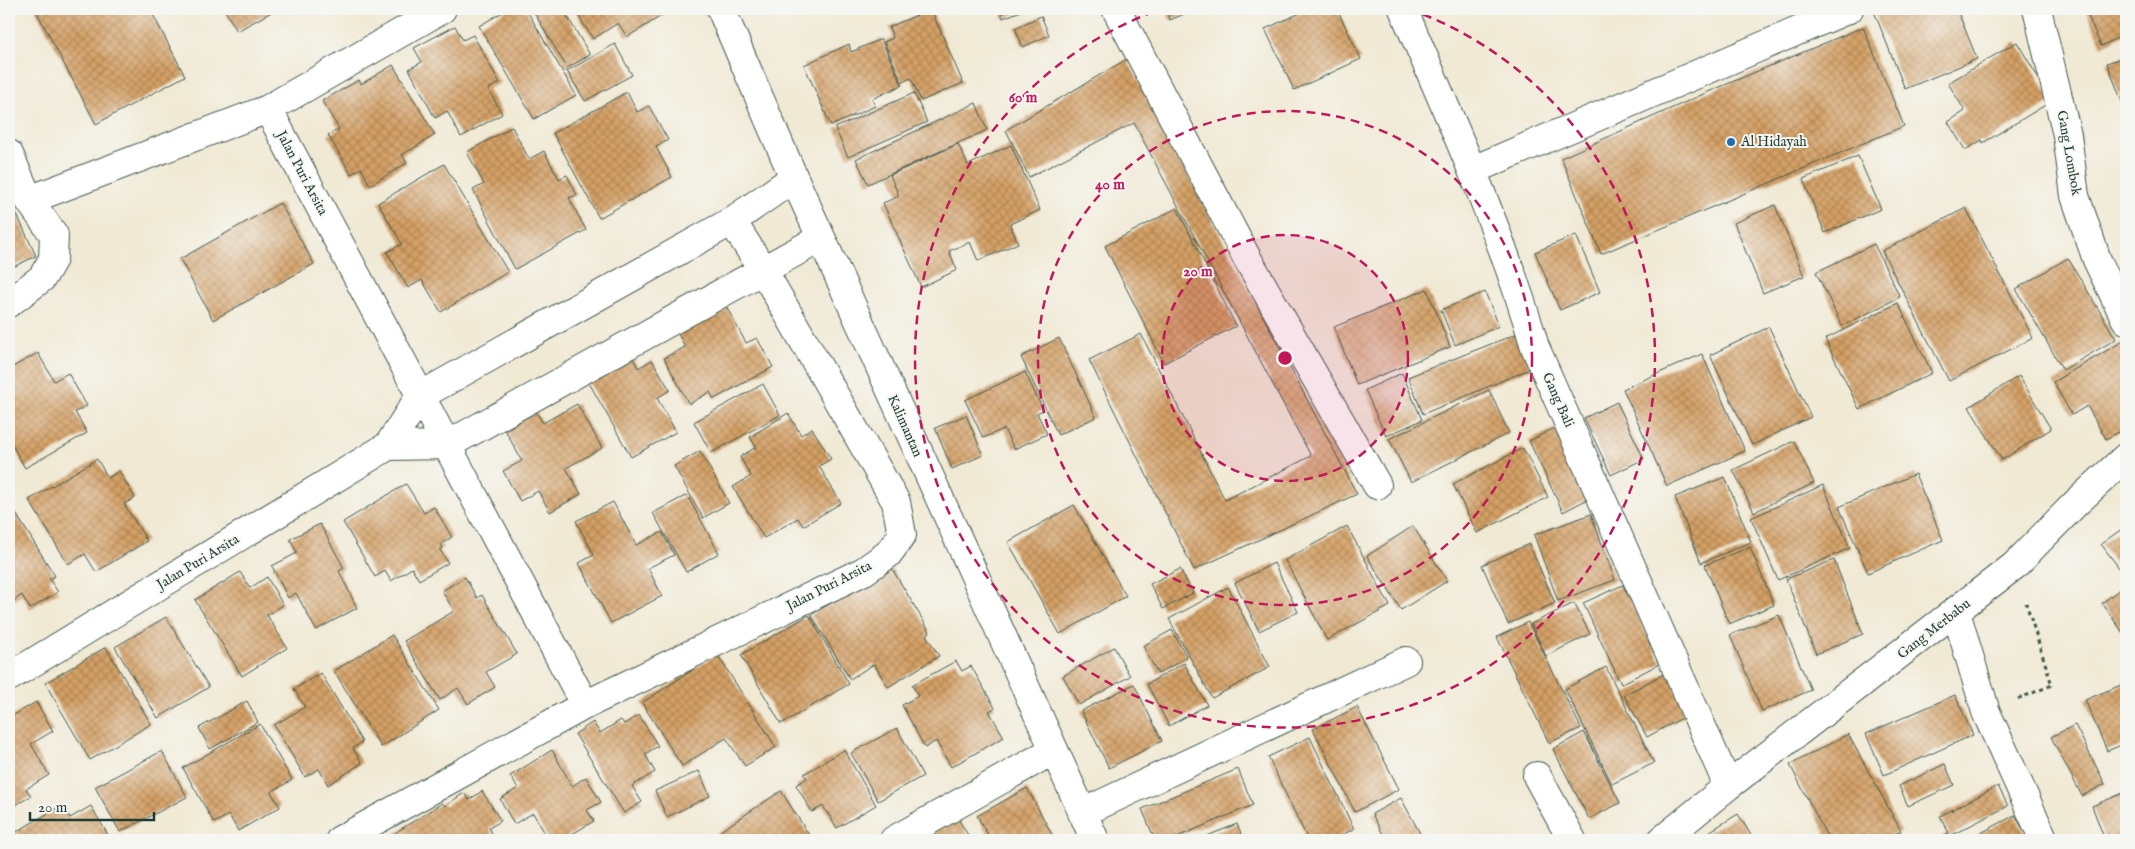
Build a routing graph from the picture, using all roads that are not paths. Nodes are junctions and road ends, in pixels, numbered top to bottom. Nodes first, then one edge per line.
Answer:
1 (442, 9) edge
2 (721, 9) edge
3 (1116, 9) edge
4 (1403, 9) edge
5 (1849, 9) edge
6 (2037, 9) edge
7 (268, 109) junction
8 (9, 154) edge
9 (1473, 170) junction
10 (794, 178) junction
11 (29, 200) junction
12 (732, 221) junction
13 (821, 238) junction
14 (764, 270) junction
15 (9, 303) edge
16 (2126, 320) edge
17 (420, 396) junction
18 (388, 446) junction
19 (447, 446) junction
20 (2126, 457) edge
21 (1377, 486) dead end
22 (1956, 612) junction
23 (1406, 661) dead end
24 (9, 677) edge
25 (585, 705) junction
26 (1054, 750) junction
27 (1537, 776) dead end
28 (1728, 786) junction
29 (1082, 813) junction
30 (340, 840) edge
31 (894, 840) edge
32 (1095, 840) edge
33 (1572, 840) edge
34 (1662, 840) edge
35 (2044, 840) edge

1 - 7 street
2 - 10 street, Kalimantan
3 - 21 street
4 - 9 street, Gang Bali
5 - 9 street
6 - 16 street, Gang Lombok
7 - 11 street
7 - 17 street, Jalan Puri Arsita
8 - 11 street
9 - 28 street, Gang Bali
10 - 12 street, Jalan Puri Arsita
10 - 13 street, Kalimantan
11 - 15 street
12 - 14 street, Jalan Puri Arsita
12 - 17 street, Jalan Puri Arsita
13 - 14 street
13 - 26 street, Kalimantan
14 - 19 street
14 - 25 street, Jalan Puri Arsita
17 - 18 street, Jalan Puri Arsita
17 - 19 street, Jalan Puri Arsita
18 - 19 street
18 - 24 street, Jalan Puri Arsita
19 - 25 street, Jalan Puri Arsita
20 - 22 street, Gang Merbabu
22 - 28 street, Gang Merbabu
22 - 35 street
23 - 29 street
25 - 30 street, Jalan Puri Arsita
26 - 29 street, Kalimantan
26 - 31 street
27 - 33 street
28 - 34 street, Gang Merbabu
29 - 32 street, Kalimantan

